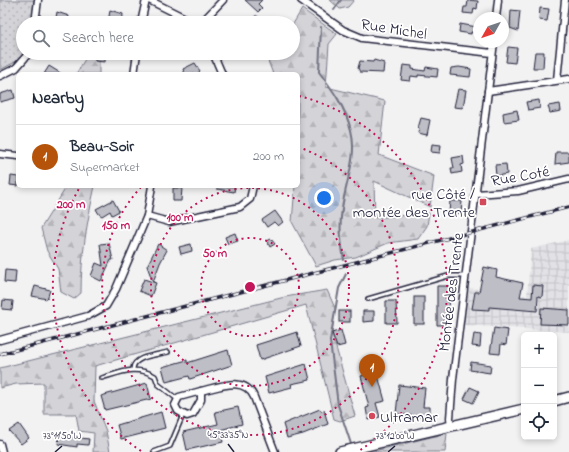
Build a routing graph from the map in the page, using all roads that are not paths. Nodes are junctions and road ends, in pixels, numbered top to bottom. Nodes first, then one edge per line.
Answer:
1 (38, 0) edge
2 (146, 0) edge
3 (149, 0) edge
4 (223, 0) edge
5 (301, 0) edge
6 (498, 0) edge
7 (565, 0) edge
8 (497, 12) edge
9 (36, 16) edge
10 (142, 16) edge
11 (181, 16) edge
12 (208, 16) edge
13 (493, 48) edge
14 (492, 54) junction
15 (22, 60) edge
16 (136, 60) edge
17 (216, 60) edge
18 (134, 72) edge
19 (221, 72) edge
20 (0, 76) edge
21 (569, 79) edge
22 (557, 80) junction
23 (488, 92) junction
24 (0, 154) edge
25 (16, 156) edge
26 (569, 179) edge
27 (152, 188) edge
28 (253, 188) edge
29 (476, 194) junction
30 (147, 216) junction
31 (466, 276) junction
32 (368, 298) dead end
33 (0, 340) edge
34 (168, 352) dead end
35 (133, 369) junction
36 (102, 378) dead end
37 (201, 392) junction
38 (569, 397) edge
39 (177, 399) junction
40 (557, 400) edge
41 (521, 409) edge
42 (184, 415) junction
43 (451, 426) junction
44 (0, 444) edge
45 (2, 452) edge
46 (154, 452) edge
47 (275, 452) edge
48 (340, 452) edge

1 - 9 street
2 - 10 street
3 - 11 street
4 - 12 street
5 - 14 street, Rue Michel
6 - 8 street
7 - 22 street
13 - 14 street, Montée des Trente
14 - 23 street, Montée des Trente
15 - 20 street
16 - 18 street
17 - 19 street
21 - 22 street
22 - 23 street
23 - 29 street, Montée des Trente
24 - 25 street
26 - 29 street, Rue Coté
27 - 30 street
28 - 30 street
29 - 31 street, Montée des Trente
30 - 33 street
31 - 32 lane
31 - 43 street, Montée des Trente
34 - 35 lane
35 - 36 lane
35 - 39 lane
37 - 39 street
37 - 42 street
37 - 47 street
38 - 40 main road
39 - 42 street
41 - 43 main road
42 - 46 lane
43 - 48 main road
44 - 45 street

